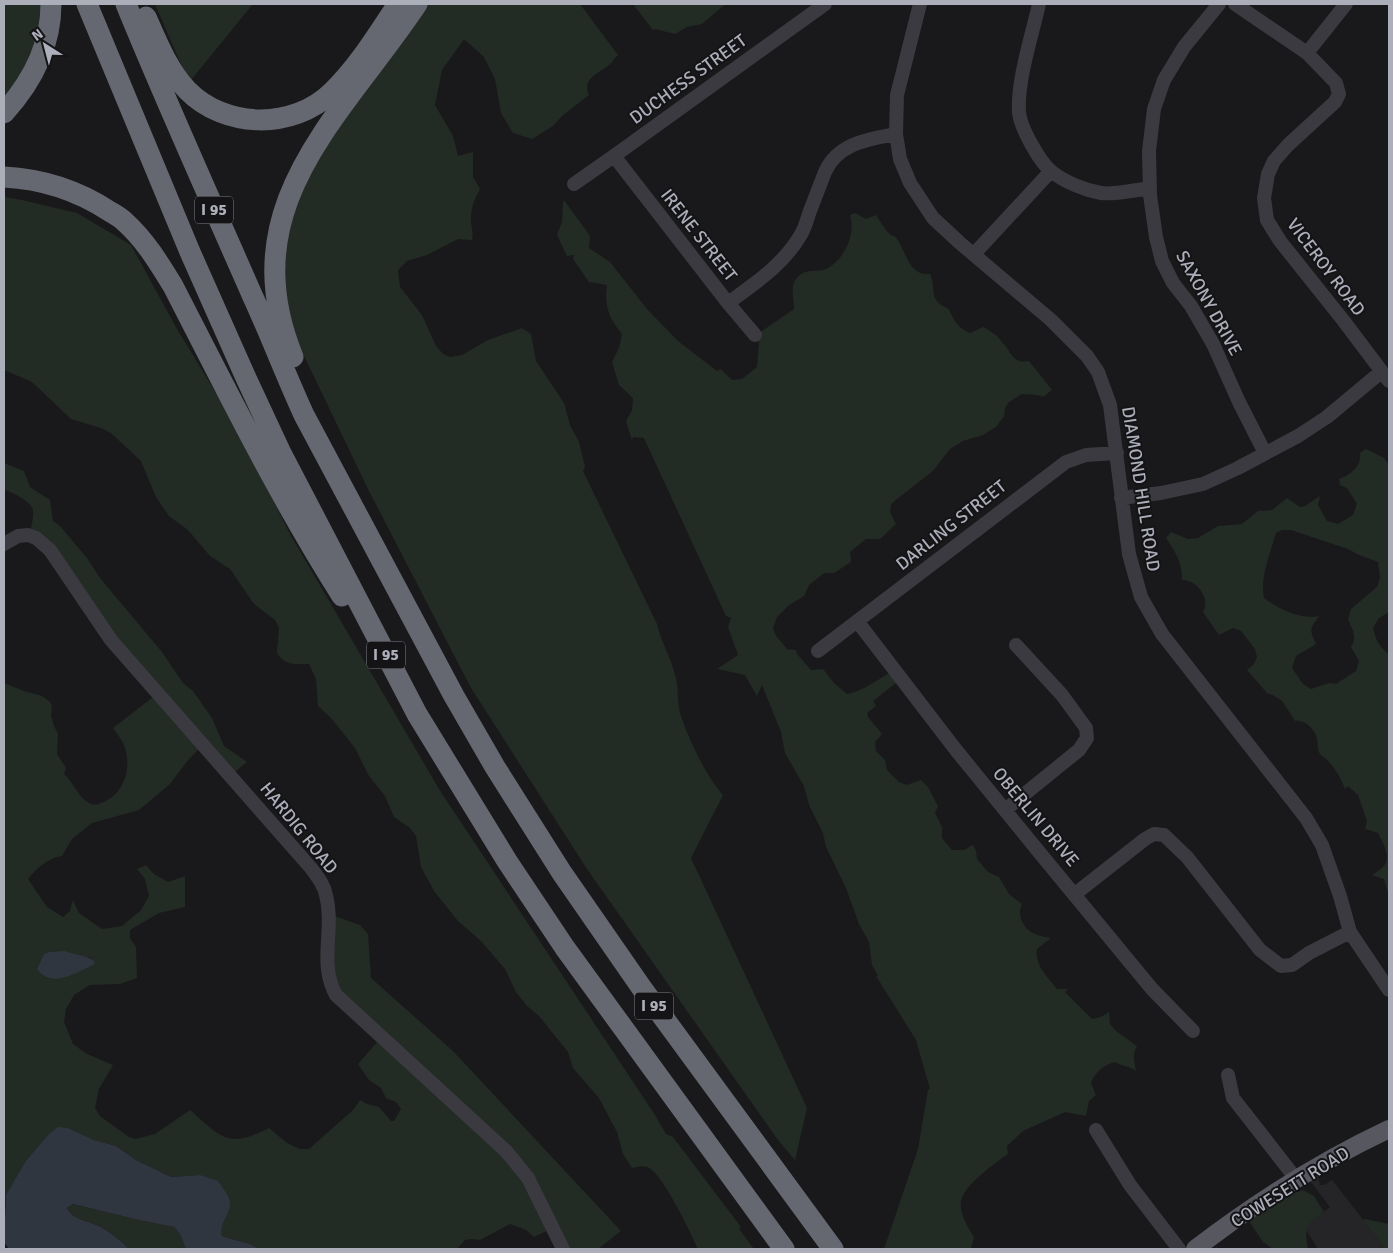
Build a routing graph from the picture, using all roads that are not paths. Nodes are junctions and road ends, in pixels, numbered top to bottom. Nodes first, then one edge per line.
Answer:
1 (51, 4) edge
2 (87, 4) edge
3 (126, 4) edge
4 (141, 4) edge
5 (398, 4) edge
6 (417, 4) edge
7 (825, 4) edge
8 (920, 4) edge
9 (1039, 4) edge
10 (1219, 4) edge
11 (1235, 4) edge
12 (1346, 4) edge
13 (1307, 53) junction
14 (4, 113) edge
15 (896, 134) junction
16 (614, 156) junction
17 (1051, 171) junction
18 (4, 177) edge
19 (574, 184) dead end
20 (1150, 188) junction
21 (974, 254) junction
22 (728, 303) junction
23 (756, 335) dead end
24 (1385, 377) edge
25 (304, 415) junction
26 (1116, 453) junction
27 (1265, 453) junction
28 (1121, 498) junction
29 (4, 544) edge
30 (858, 621) junction
31 (1016, 645) dead end
32 (818, 651) dead end
33 (417, 714) junction
34 (1004, 810) junction
35 (1074, 894) junction
36 (1350, 932) junction
37 (1389, 989) edge
38 (1192, 1031) dead end
39 (1228, 1075) dead end
40 (1389, 1129) edge
41 (1096, 1130) dead end
42 (1297, 1180) junction
43 (563, 1249) edge
44 (784, 1249) edge
45 (833, 1249) edge
46 (1179, 1249) edge
47 (1195, 1249) edge

1 - 14 highway
2 - 33 highway, I 95
3 - 25 highway, I 95
4 - 5 highway
6 - 25 highway
7 - 16 street, DUCHESS STREET
8 - 15 street, DIAMOND HILL ROAD
9 - 17 street
10 - 20 street, SAXONY DRIVE
11 - 13 street, VICEROY ROAD
12 - 13 street
13 - 24 street, VICEROY ROAD
15 - 21 street, DIAMOND HILL ROAD
15 - 22 street
16 - 19 street, DUCHESS STREET
16 - 22 street, IRENE STREET
17 - 20 street
17 - 21 street
18 - 33 highway
20 - 27 street, SAXONY DRIVE
21 - 26 street, DIAMOND HILL ROAD
22 - 23 street, IRENE STREET
24 - 27 street
25 - 45 highway, I 95
26 - 28 street, DIAMOND HILL ROAD
26 - 30 street, DARLING STREET
27 - 28 street
28 - 36 street, DIAMOND HILL ROAD
29 - 43 street, HARDIG ROAD
30 - 32 street, DARLING STREET
30 - 34 street, OBERLIN DRIVE
31 - 34 street
33 - 44 highway, I 95
34 - 35 street, OBERLIN DRIVE
35 - 36 street
35 - 38 street, OBERLIN DRIVE
36 - 37 street, DIAMOND HILL ROAD
39 - 42 street
40 - 42 main road, COWESETT ROAD
41 - 46 street
42 - 47 main road, COWESETT ROAD

